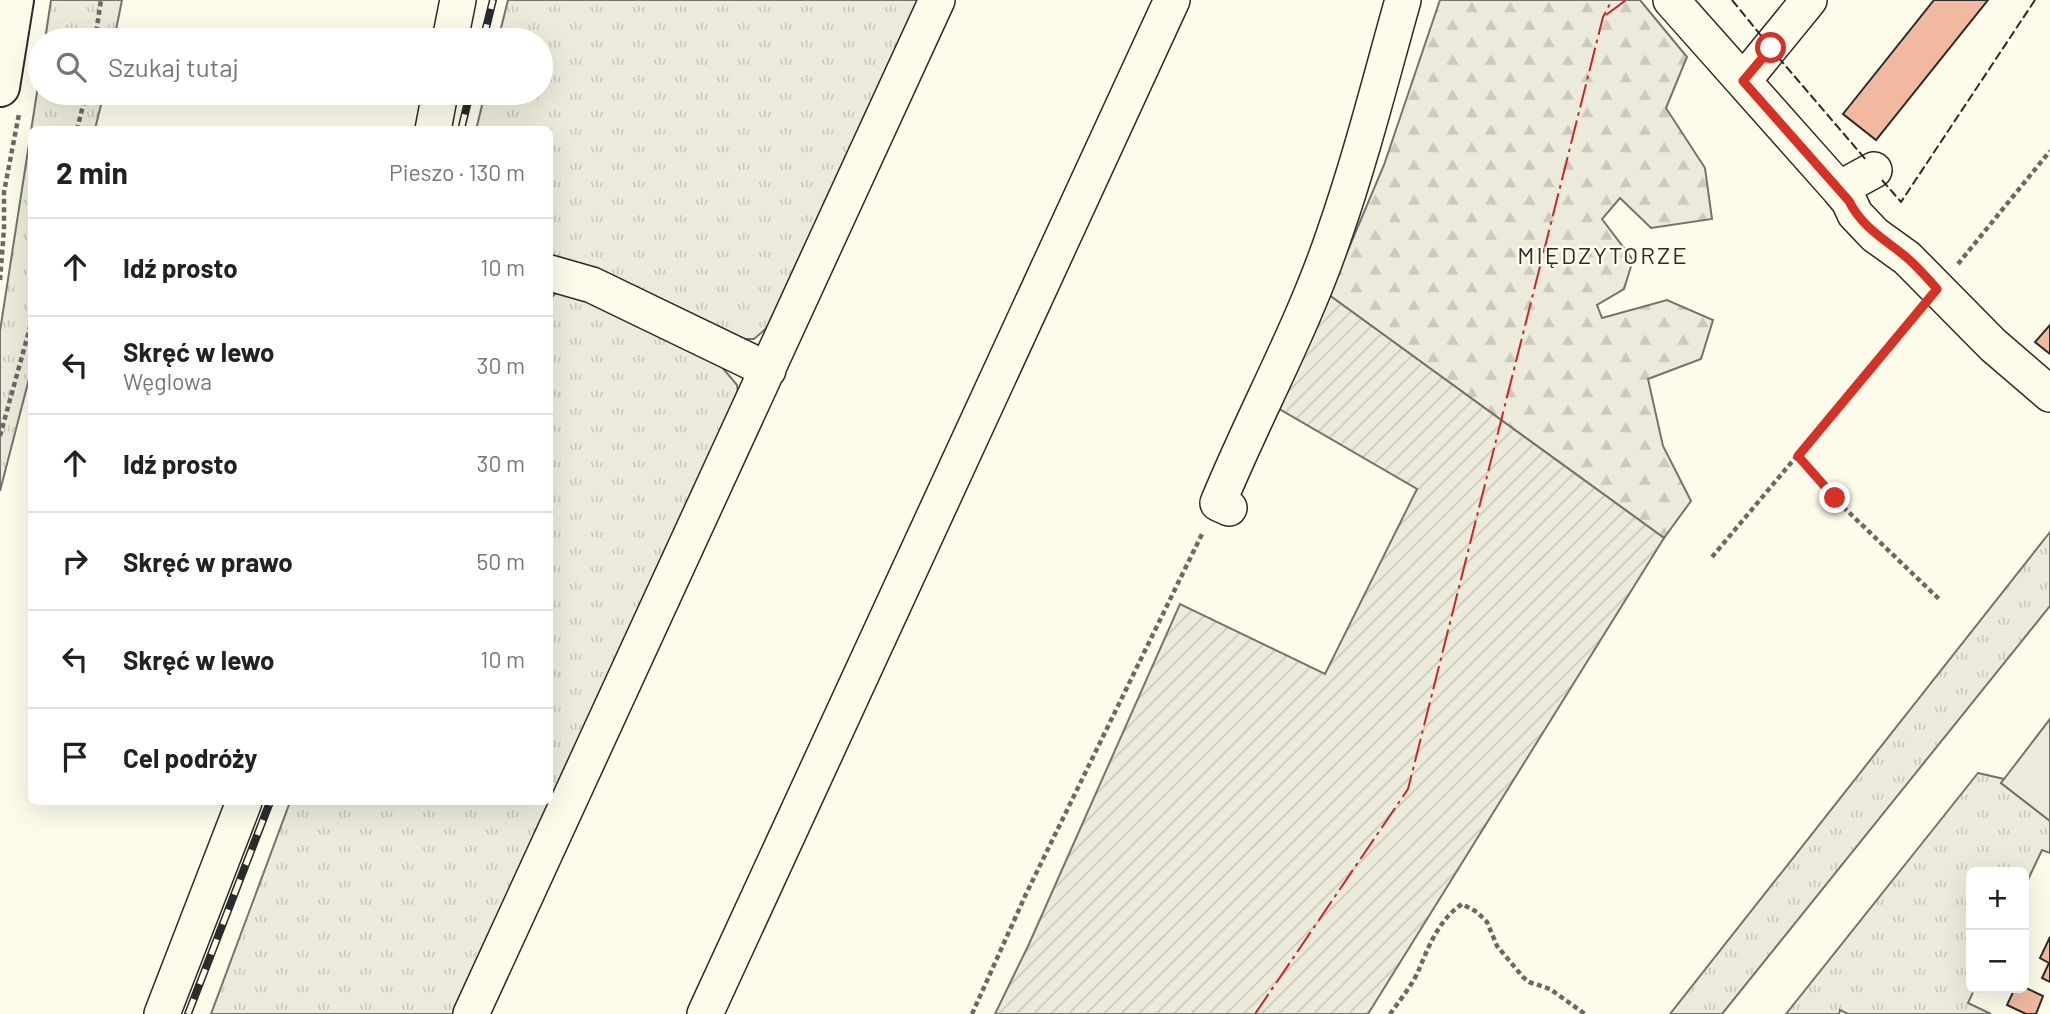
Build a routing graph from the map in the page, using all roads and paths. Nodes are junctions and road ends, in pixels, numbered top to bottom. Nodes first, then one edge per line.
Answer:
1 (14, 0) edge
2 (101, 0) edge
3 (458, 0) edge
4 (937, 0) edge
5 (1172, 0) edge
6 (1403, 0) edge
7 (1671, 0) edge
8 (1809, 0) edge
9 (97, 28) edge
10 (452, 28) edge
11 (1743, 81) junction
12 (10, 97) edge
13 (83, 105) edge
14 (438, 105) edge
15 (79, 126) edge
16 (434, 126) edge
17 (2050, 151) edge
18 (1874, 170) dead end
19 (1844, 195) junction
20 (553, 274) edge
21 (0, 280) edge
22 (1937, 289) junction
23 (28, 334) edge
24 (768, 370) junction
25 (2050, 394) edge
26 (0, 436) edge
27 (1798, 456) junction
28 (1223, 506) joint
29 (1712, 558) dead end
30 (1940, 600) dead end
31 (243, 805) edge
32 (1585, 1013) edge
33 (162, 1014) edge
34 (471, 1014) edge
35 (705, 1014) edge
36 (972, 1014) edge
37 (1390, 1014) edge

1 - 12 highway
2 - 9 path
3 - 10 street
4 - 24 street
5 - 35 street
6 - 28 street
7 - 11 street
8 - 11 street
11 - 19 street
12 - 21 path
13 - 15 path
14 - 16 street
17 - 22 path
18 - 19 street
19 - 22 street
20 - 24 street
22 - 25 street
22 - 27 path
23 - 26 path
24 - 34 street
27 - 29 path
27 - 30 path
28 - 36 path
31 - 33 street
32 - 37 path

